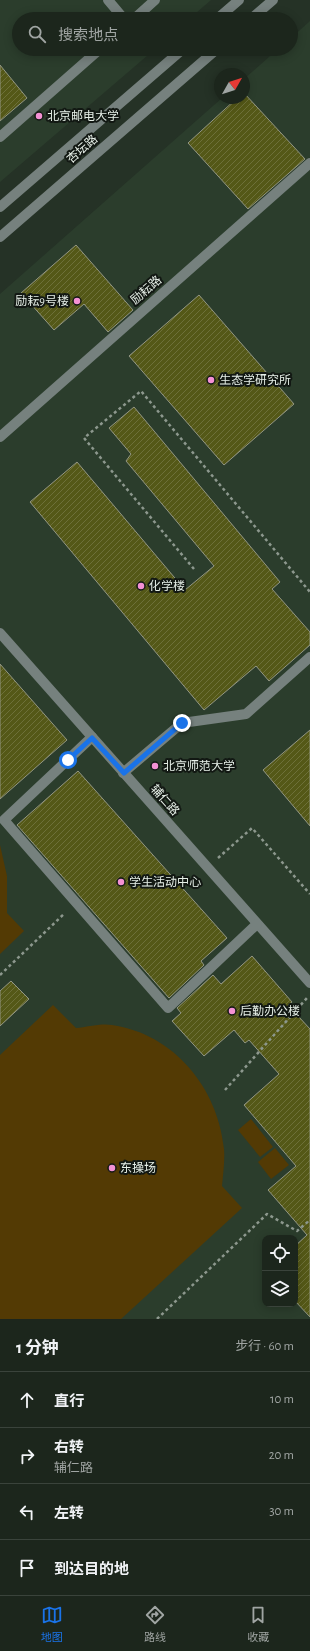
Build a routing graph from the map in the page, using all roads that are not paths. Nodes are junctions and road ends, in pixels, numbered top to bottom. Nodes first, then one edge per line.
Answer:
1 (108, 0) edge
2 (155, 0) edge
3 (240, 0) edge
4 (273, 0) edge
5 (118, 12) edge
6 (142, 12) edge
7 (226, 12) edge
8 (259, 12) edge
9 (92, 56) edge
10 (175, 56) edge
11 (209, 56) edge
12 (0, 137) edge
13 (310, 163) edge
14 (0, 207) edge
15 (0, 237) edge
16 (0, 437) edge
17 (0, 634) edge
18 (310, 657) edge
19 (92, 738) junction
20 (124, 773) junction
21 (257, 924) junction
22 (310, 984) edge

1 - 5 street
2 - 6 street
3 - 7 street
4 - 8 street
9 - 12 street
10 - 14 street, 杏坛路
11 - 15 street, 杏坛路
13 - 16 street, 励耘路
17 - 19 street, 辅仁路
18 - 20 street
19 - 20 street, 辅仁路
19 - 21 street
20 - 21 street, 辅仁路
21 - 22 street, 辅仁路

